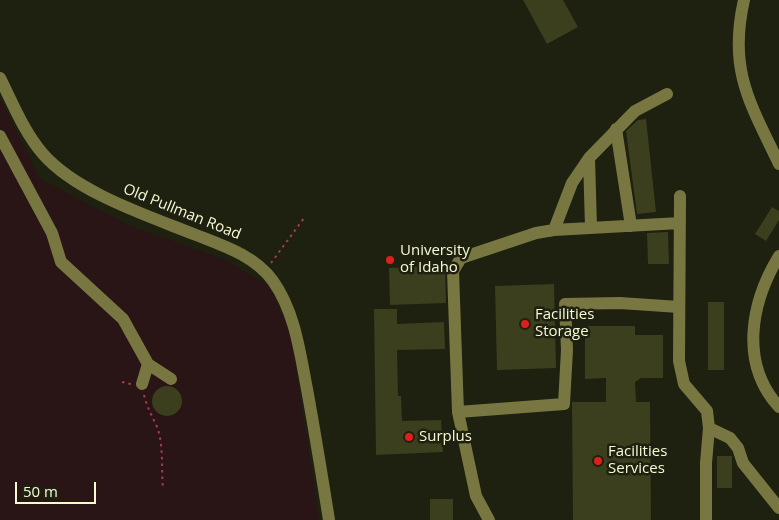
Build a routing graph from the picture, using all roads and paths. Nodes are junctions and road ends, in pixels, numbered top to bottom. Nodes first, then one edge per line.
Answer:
1 (744, 0) edge
2 (0, 78) edge
3 (667, 94) dead end
4 (616, 128) junction
5 (0, 136) edge
6 (589, 158) junction
7 (779, 164) edge
8 (680, 196) dead end
9 (304, 218) dead end
10 (680, 223) junction
11 (631, 226) junction
12 (591, 227) junction
13 (554, 230) junction
14 (779, 256) edge
15 (265, 272) junction
16 (679, 307) junction
17 (148, 364) junction
18 (171, 379) dead end
19 (122, 382) dead end
20 (142, 384) junction
21 (779, 407) edge
22 (458, 412) junction
23 (709, 428) junction
24 (163, 489) dead end
25 (779, 508) edge
26 (328, 520) edge
27 (489, 520) edge
28 (706, 520) edge

1 - 7 street
2 - 15 street, Old Pullman Road
3 - 4 street
4 - 6 street
4 - 11 street
5 - 17 street
6 - 12 street
6 - 13 street
8 - 10 street
9 - 15 path
10 - 11 street
10 - 16 street
11 - 12 street
12 - 13 street
13 - 22 street
14 - 21 street
15 - 26 street, Old Pullman Road
16 - 22 street
16 - 23 street
17 - 18 street
17 - 20 street
19 - 20 path
20 - 24 path
22 - 27 street
23 - 25 street
23 - 28 street

